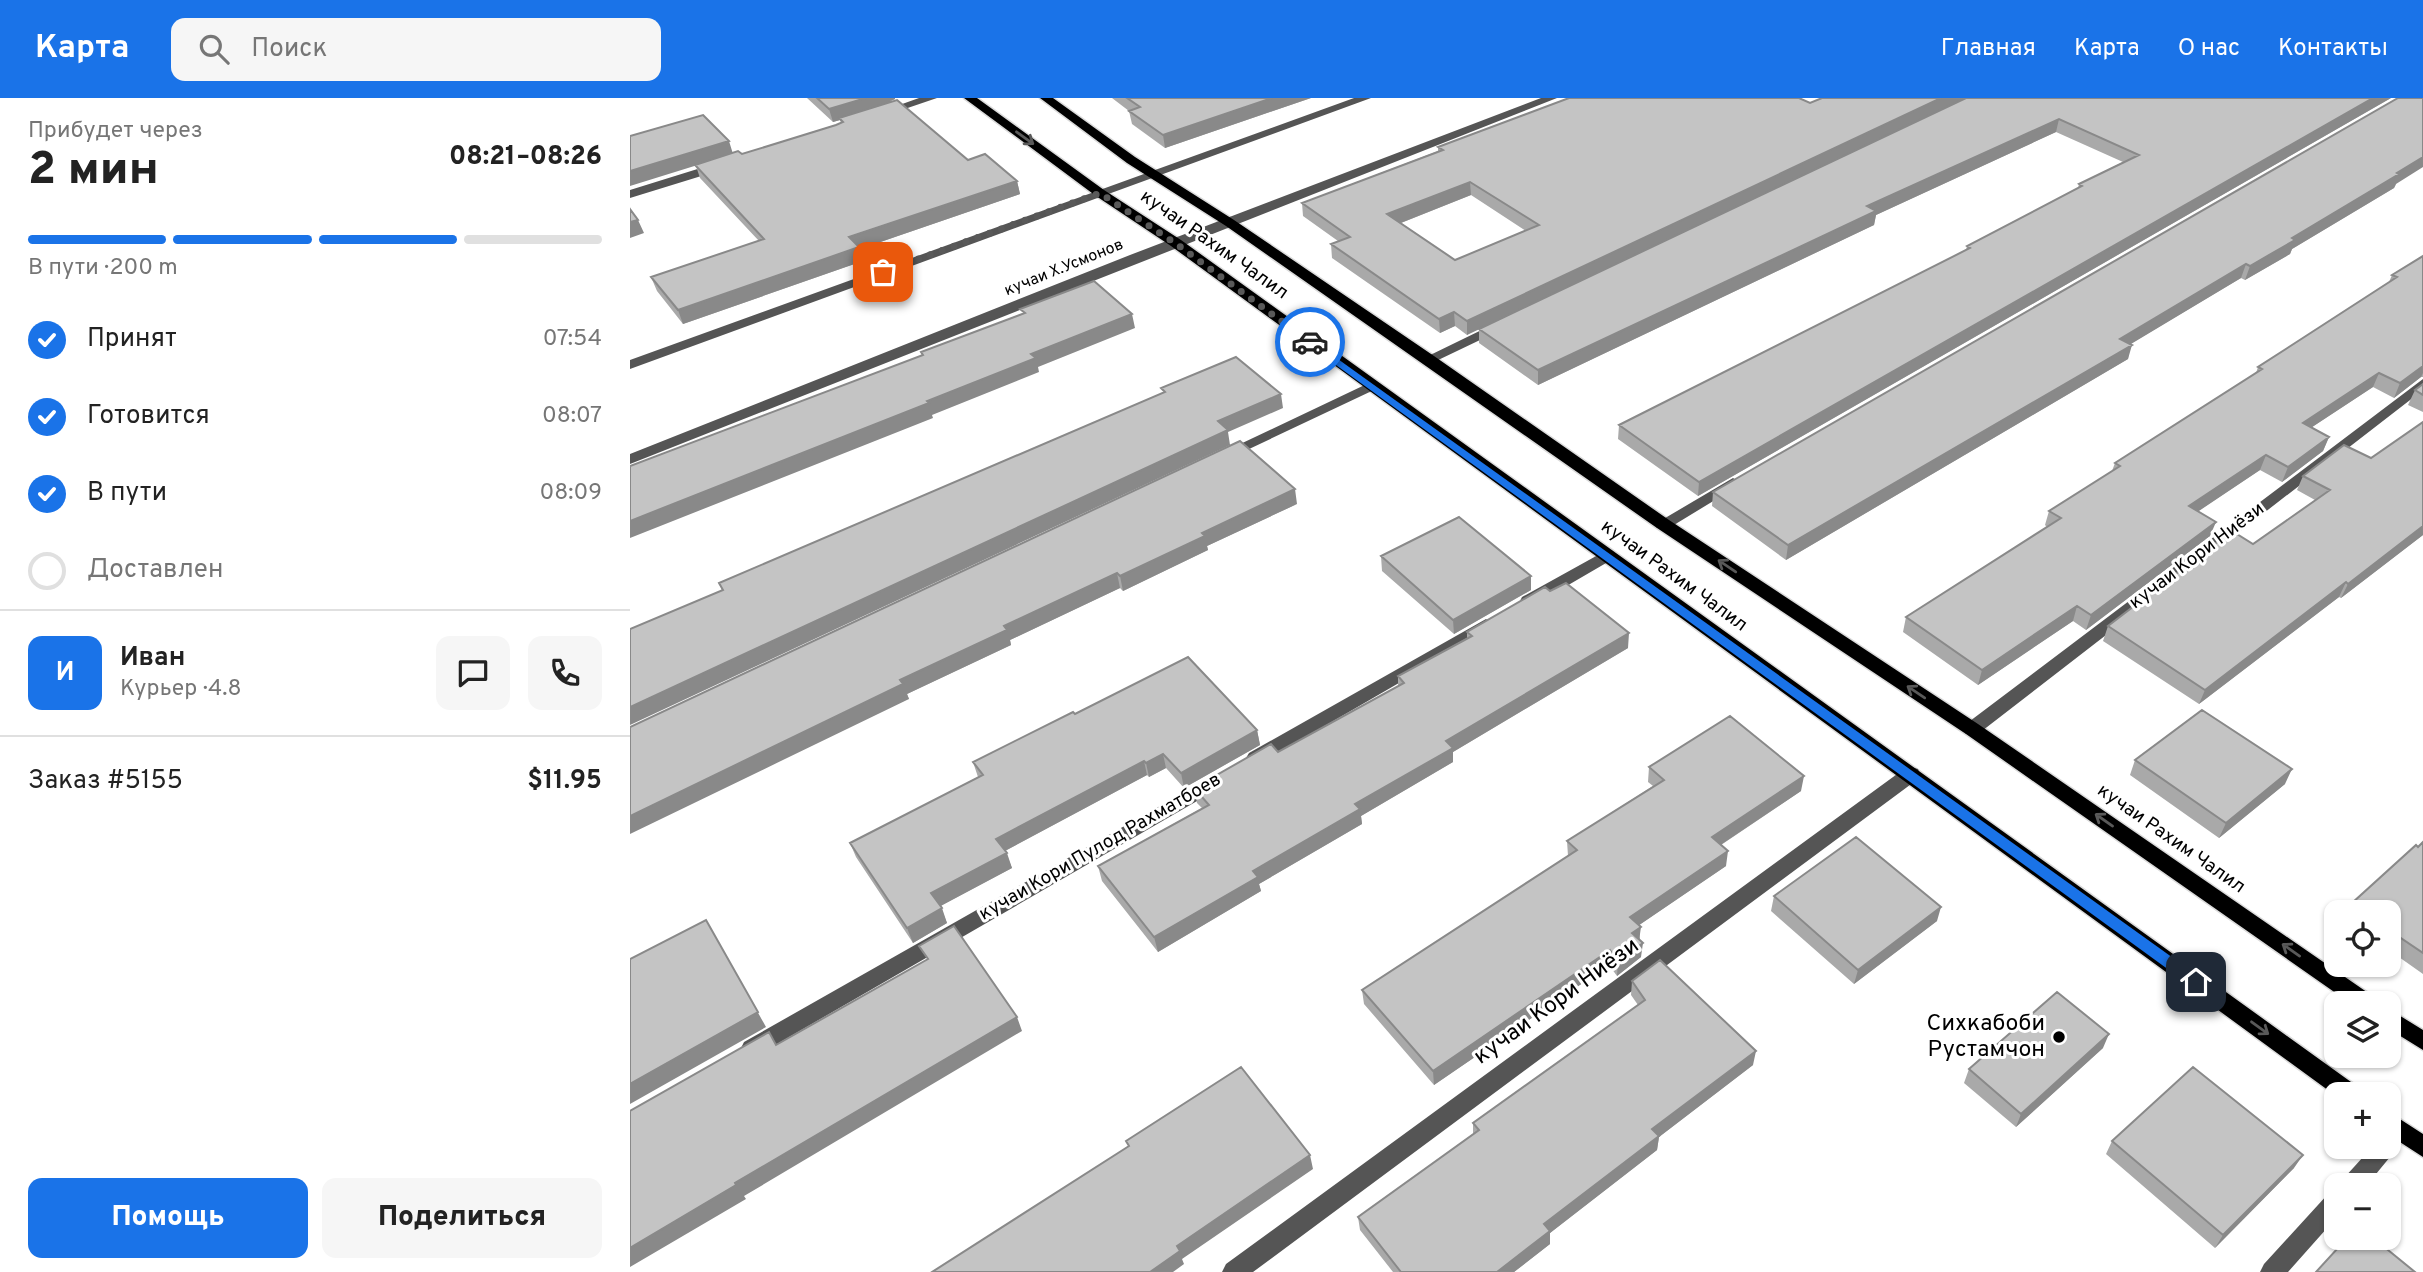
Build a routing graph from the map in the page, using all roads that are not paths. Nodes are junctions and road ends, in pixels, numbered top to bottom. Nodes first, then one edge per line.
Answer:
1 (931, 98) edge
2 (970, 98) edge
3 (1046, 98) edge
4 (1366, 98) edge
5 (1551, 98) edge
6 (867, 118) edge
7 (735, 161) edge
8 (1154, 175) junction
9 (1100, 193) junction
10 (630, 194) edge
11 (1230, 223) junction
12 (1175, 243) junction
13 (1513, 319) edge
14 (1429, 359) junction
15 (630, 365) edge
16 (2423, 383) edge
17 (1371, 386) junction
18 (630, 459) edge
19 (1211, 461) edge
20 (1749, 474) edge
21 (1662, 524) junction
22 (1607, 555) junction
23 (1972, 729) junction
24 (1911, 774) junction
25 (2350, 991) edge
26 (2401, 1025) edge
27 (2423, 1041) edge
28 (738, 1056) edge
29 (2334, 1082) edge
30 (2401, 1139) edge
31 (2423, 1147) edge
32 (2373, 1159) edge
33 (2362, 1173) edge
34 (2324, 1215) edge
35 (1234, 1272) edge
36 (2272, 1272) edge

1 - 6 street
2 -> 9 main road, кучаи Рахим Чалил
3 - 8 main road, кучаи Рахим Чалил
4 - 8 street
5 - 11 street, кучаи Х.Усмонов
7 - 10 street
8 - 9 street
8 - 11 main road, кучаи Рахим Чалил
9 - 12 main road, кучаи Рахим Чалил
9 - 15 street
11 - 12 street, кучаи Х.Усмонов
11 - 14 main road, кучаи Рахим Чалил
12 - 17 main road, кучаи Рахим Чалил
12 - 18 street, кучаи Х.Усмонов
13 - 14 street
14 - 21 main road, кучаи Рахим Чалил
16 - 23 street, кучаи Кори Ниёзи
17 - 19 street
17 - 22 main road, кучаи Рахим Чалил
20 - 21 street
23 -> 21 main road, кучаи Рахим Чалил
22 - 24 main road, кучаи Рахим Чалил
22 - 28 street, кучаи Кори Пулод Рахматбоев
25 -> 23 main road, кучаи Рахим Чалил
24 -> 29 main road, кучаи Рахим Чалил
24 - 35 street, кучаи Кори Ниёзи
26 - 27 main road
30 - 31 main road
32 - 33 street
34 - 36 street

